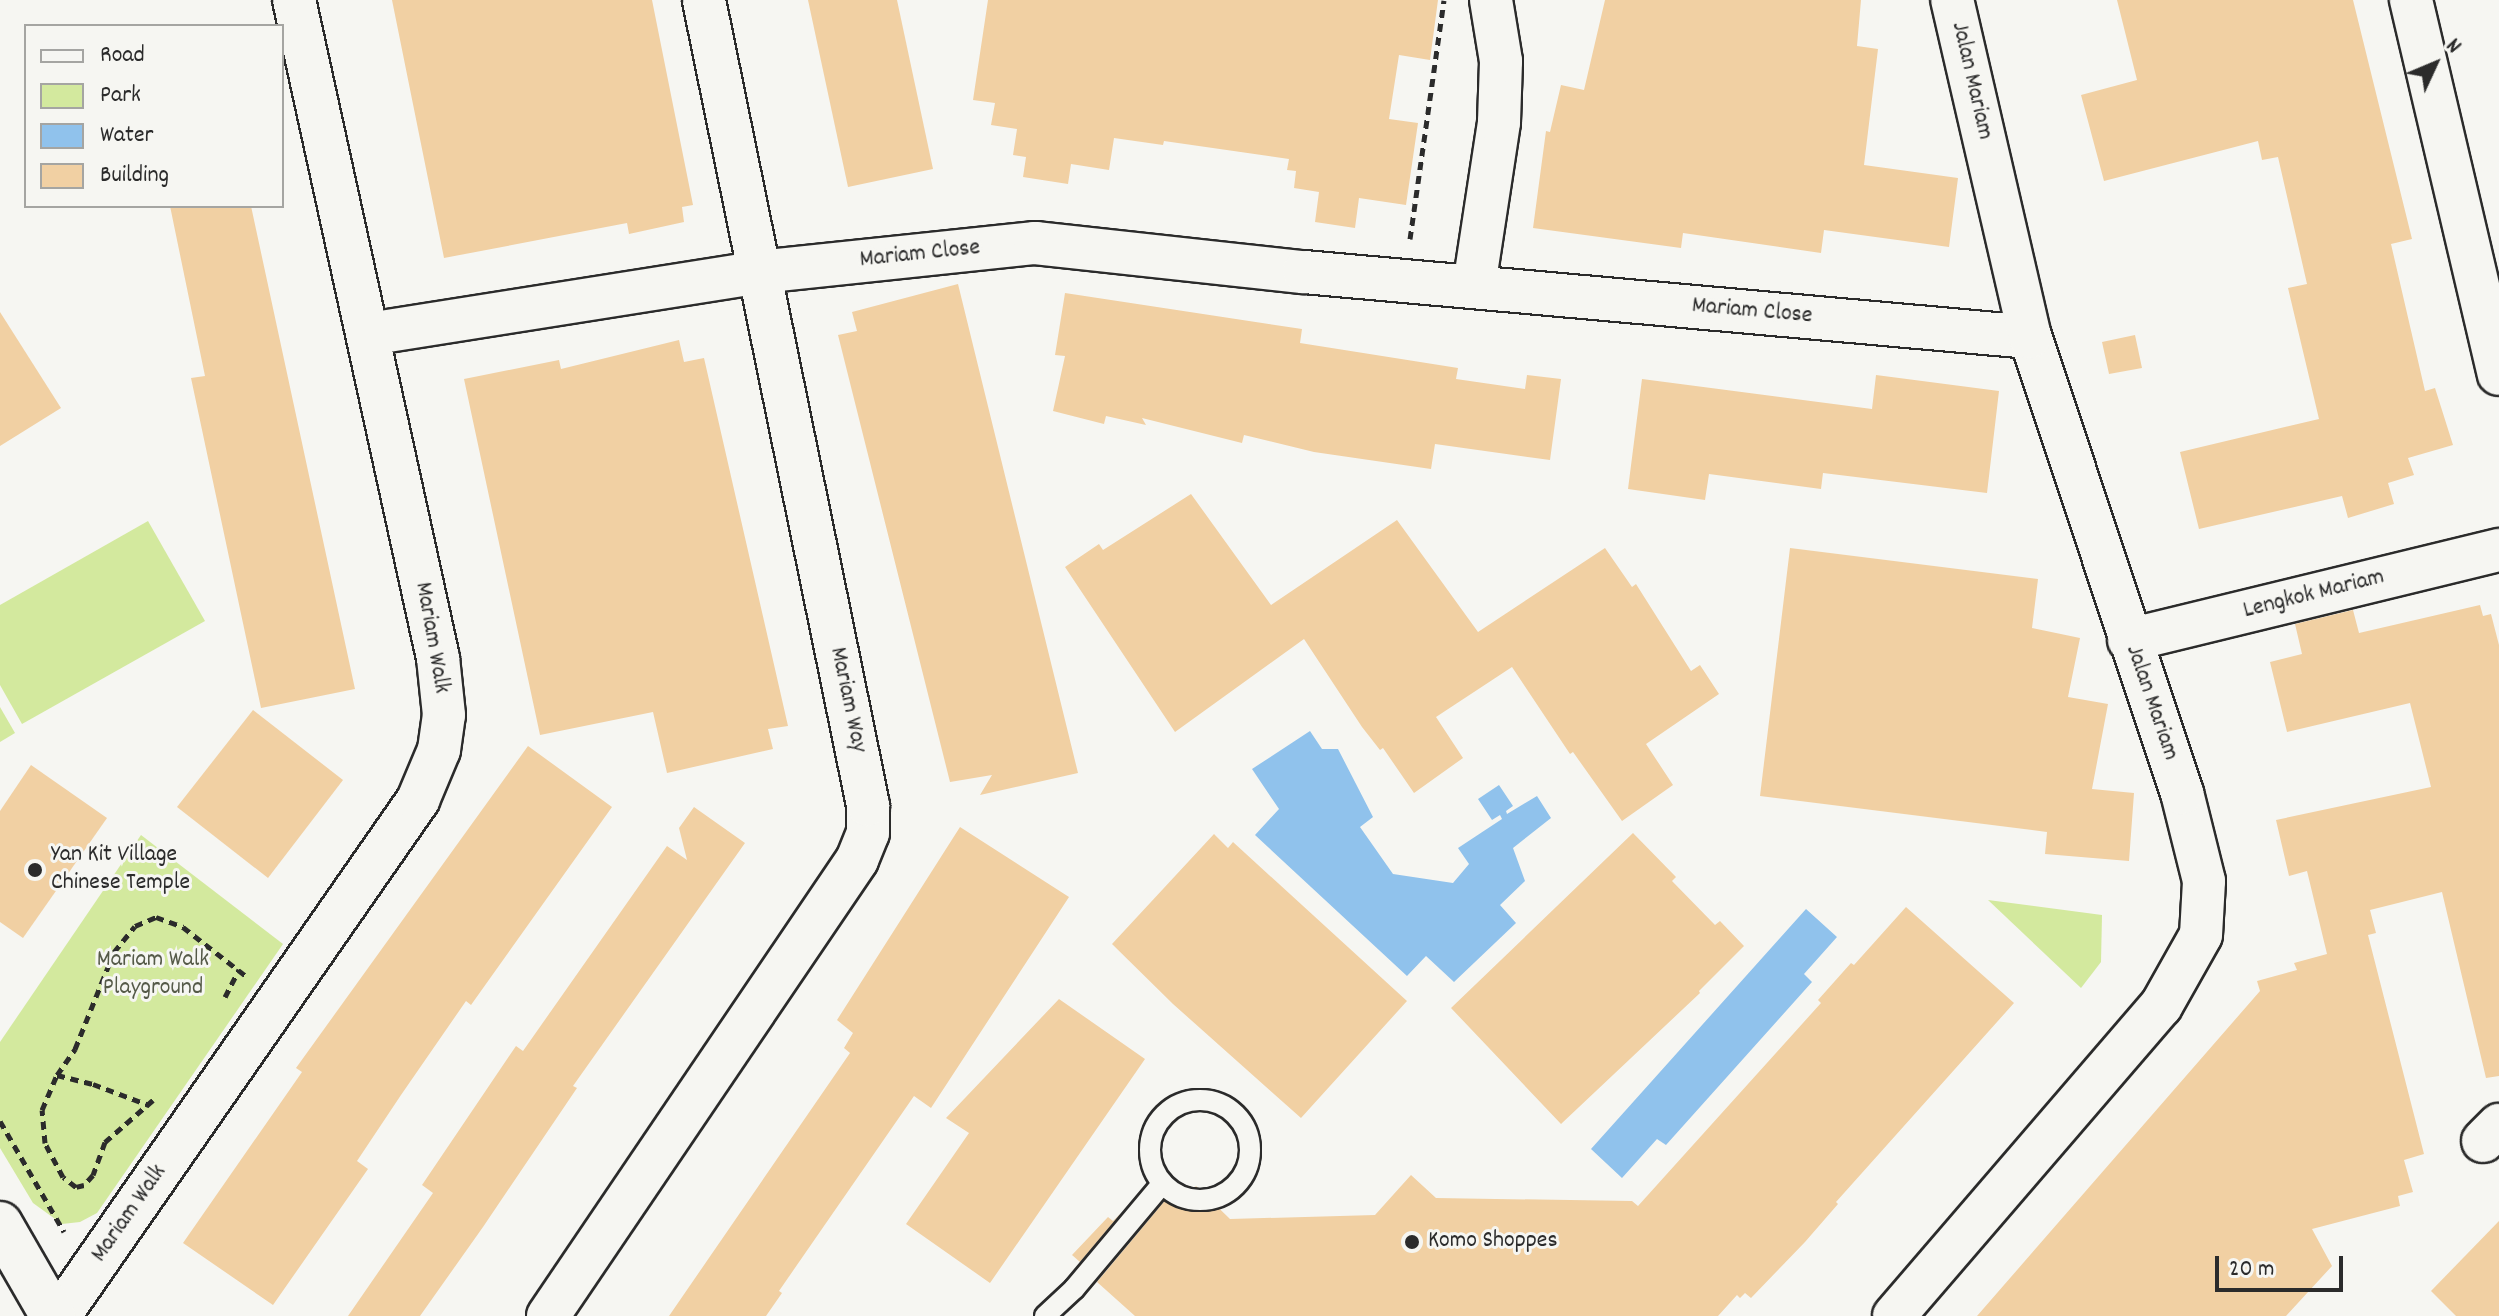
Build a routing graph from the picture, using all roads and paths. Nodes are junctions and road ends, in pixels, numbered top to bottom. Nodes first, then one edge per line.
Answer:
1 (294, 0) edge
2 (704, 0) edge
3 (1444, 0) edge
4 (1491, 0) edge
5 (1952, 0) edge
6 (2411, 0) edge
7 (1409, 248) dead end
8 (759, 272) junction
9 (1474, 286) junction
10 (369, 334) junction
11 (2030, 337) junction
12 (2499, 374) edge
13 (2499, 550) edge
14 (2129, 640) junction
15 (239, 969) dead end
16 (57, 1075) junction
17 (0, 1121) edge
18 (1163, 1183) junction
19 (0, 1224) edge
20 (88, 1274) junction
21 (56, 1316) edge
22 (548, 1316) edge
23 (1045, 1316) edge
24 (1894, 1316) edge

1 - 10 street, Mariam Walk
2 - 8 street, Mariam Way
3 - 7 path
4 - 9 street
5 - 11 street, Jalan Mariam
6 - 12 street
8 - 9 street, Mariam Close
8 - 10 street, Mariam Close
8 - 22 street, Mariam Way
9 - 11 street, Mariam Close
10 - 20 street, Mariam Walk
11 - 14 street, Jalan Mariam
13 - 14 street, Lengkok Mariam
14 - 24 street, Jalan Mariam
15 - 16 path
16 - 16 path
17 - 20 path
18 - 18 lane
18 - 23 lane
19 - 21 street
20 - 21 street, Mariam Walk

